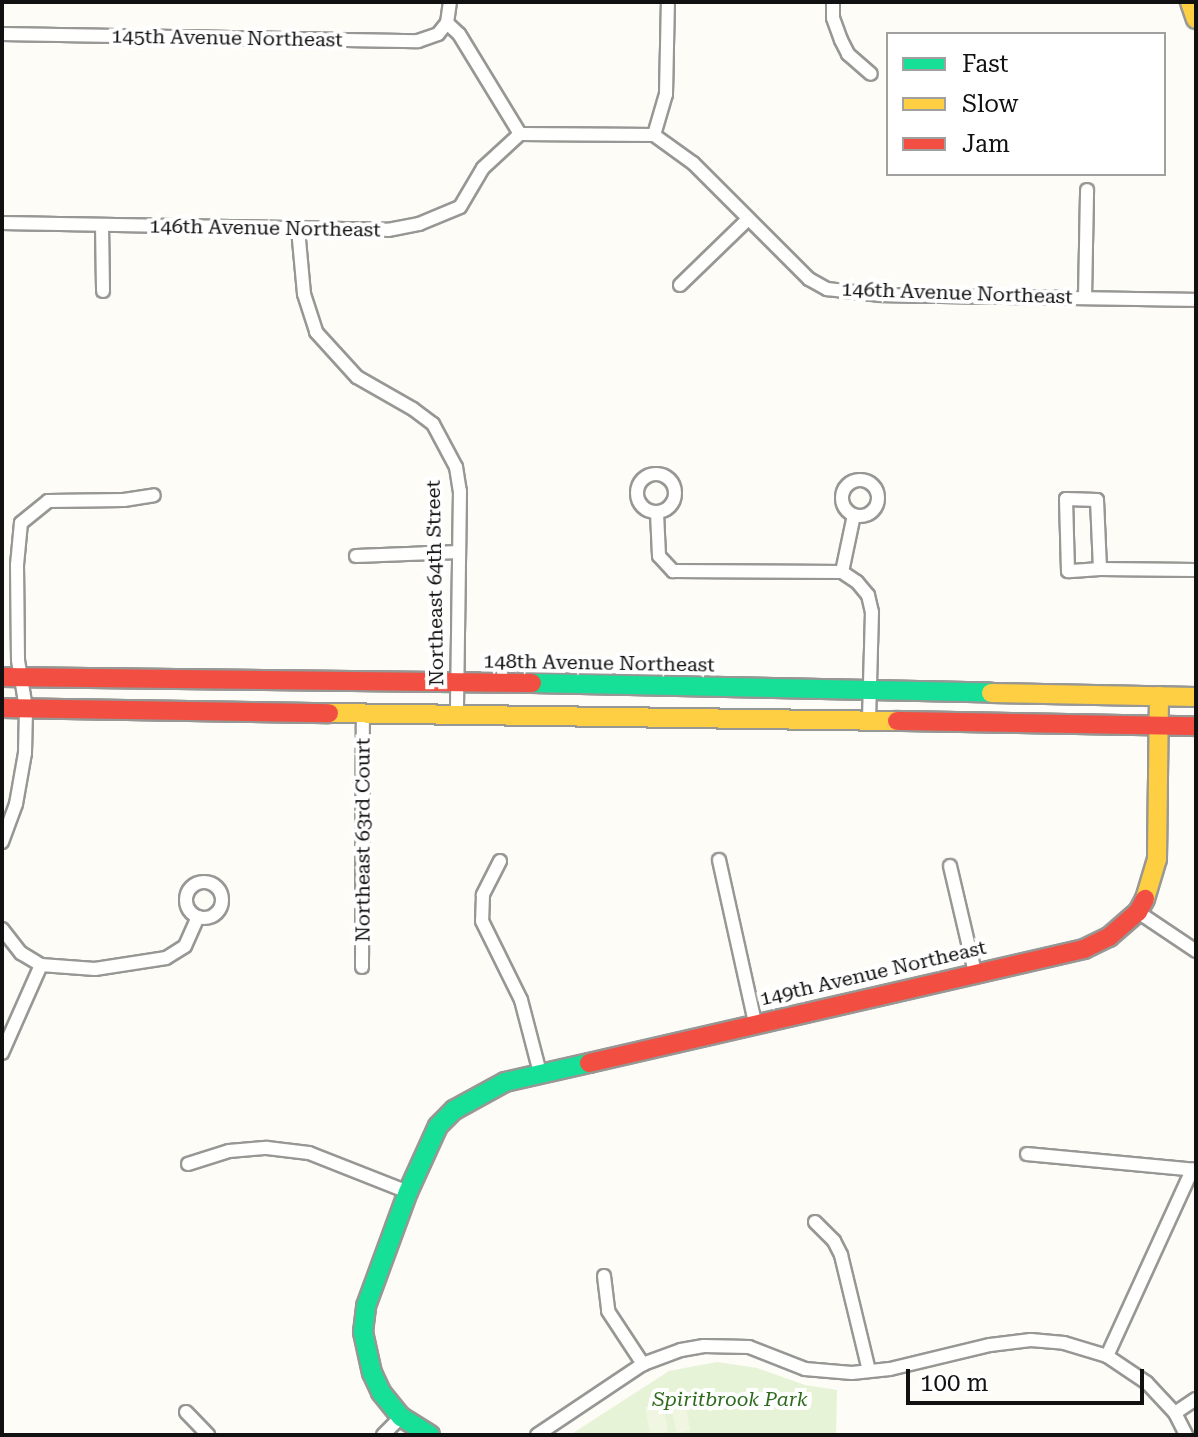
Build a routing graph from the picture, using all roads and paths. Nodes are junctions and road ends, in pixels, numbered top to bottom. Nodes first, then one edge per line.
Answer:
1 (450, 2) edge
2 (668, 2) edge
3 (833, 2) edge
4 (1190, 2) edge
5 (1196, 19) edge
6 (447, 23) junction
7 (2, 34) edge
8 (871, 74) dead end
9 (520, 134) junction
10 (654, 135) junction
11 (1087, 190) dead end
12 (748, 219) junction
13 (2, 223) edge
14 (102, 225) junction
15 (298, 229) junction
16 (680, 285) dead end
17 (103, 291) dead end
18 (1085, 298) junction
19 (1196, 300) edge
20 (154, 495) dead end
21 (657, 513) dead end
22 (854, 515) dead end
23 (459, 552) junction
24 (356, 556) dead end
25 (2, 562) edge
26 (17, 565) junction
27 (1100, 569) junction
28 (1196, 570) edge
29 (842, 572) junction
30 (10, 677) edge
31 (459, 682) junction
32 (869, 690) junction
33 (1159, 696) junction
34 (1196, 697) edge
35 (2, 708) edge
36 (26, 708) junction
37 (363, 712) junction
38 (457, 715) junction
39 (869, 722) junction
40 (1158, 726) junction
41 (1196, 726) edge
42 (2, 842) edge
43 (719, 860) dead end
44 (500, 861) dead end
45 (950, 866) dead end
46 (1138, 912) junction
47 (198, 917) dead end
48 (2, 929) edge
49 (1196, 951) edge
50 (41, 965) junction
51 (362, 967) dead end
52 (975, 973) junction
53 (755, 1022) junction
54 (2, 1053) edge
55 (540, 1073) junction
56 (1027, 1154) dead end
57 (188, 1164) dead end
58 (1194, 1170) edge
59 (408, 1192) junction
60 (815, 1222) dead end
61 (604, 1276) dead end
62 (1107, 1356) junction
63 (643, 1364) junction
64 (869, 1371) junction
65 (1196, 1399) edge
66 (186, 1412) dead end
67 (1175, 1413) junction
68 (401, 1417) junction
69 (208, 1435) edge
70 (383, 1435) edge
71 (430, 1435) edge
72 (537, 1435) edge
73 (1186, 1435) edge

1 - 6 street
2 - 10 street
3 - 8 street
4 - 5 main road
6 - 7 street, 145th Avenue Northeast
6 - 9 street
9 - 10 street
9 - 15 street, 146th Avenue Northeast
10 - 12 street, 146th Avenue Northeast
11 - 18 street
12 - 16 street
12 - 18 street, 146th Avenue Northeast
13 - 14 street, 146th Avenue Northeast
14 - 15 street, 146th Avenue Northeast
14 - 17 street
15 - 23 street, Northeast 64th Street
18 - 19 street, 146th Avenue Northeast
20 - 26 street
21 - 29 street
22 - 29 street
23 - 24 street
23 - 31 street, Northeast 64th Street
25 - 26 street
26 - 30 street
27 - 27 street
27 - 28 street
29 - 32 street
30 - 31 main road, 148th Avenue Northeast
30 - 36 street
31 - 32 main road, 148th Avenue Northeast
31 - 38 street, Northeast 64th Street
32 - 33 main road, 148th Avenue Northeast
32 - 39 street
33 - 34 main road, 148th Avenue Northeast
33 - 40 main road
35 - 36 main road
36 - 37 main road
36 - 42 street
37 - 38 main road
37 - 51 street, Northeast 63rd Court
38 - 39 main road
39 - 40 main road
40 - 41 main road
40 - 46 main road
43 - 53 street
44 - 55 street
45 - 52 street
46 - 49 street
46 - 52 main road, 149th Avenue Northeast
47 - 50 street
48 - 50 street
50 - 54 street
52 - 53 main road, 149th Avenue Northeast
53 - 55 main road, 149th Avenue Northeast
55 - 59 main road
56 - 58 street
57 - 59 street
58 - 62 street
59 - 68 main road
60 - 64 street
61 - 63 street
62 - 64 street
62 - 67 street
63 - 64 street
63 - 72 street
65 - 67 street
66 - 69 street
67 - 73 street
68 - 70 street
68 - 71 main road

